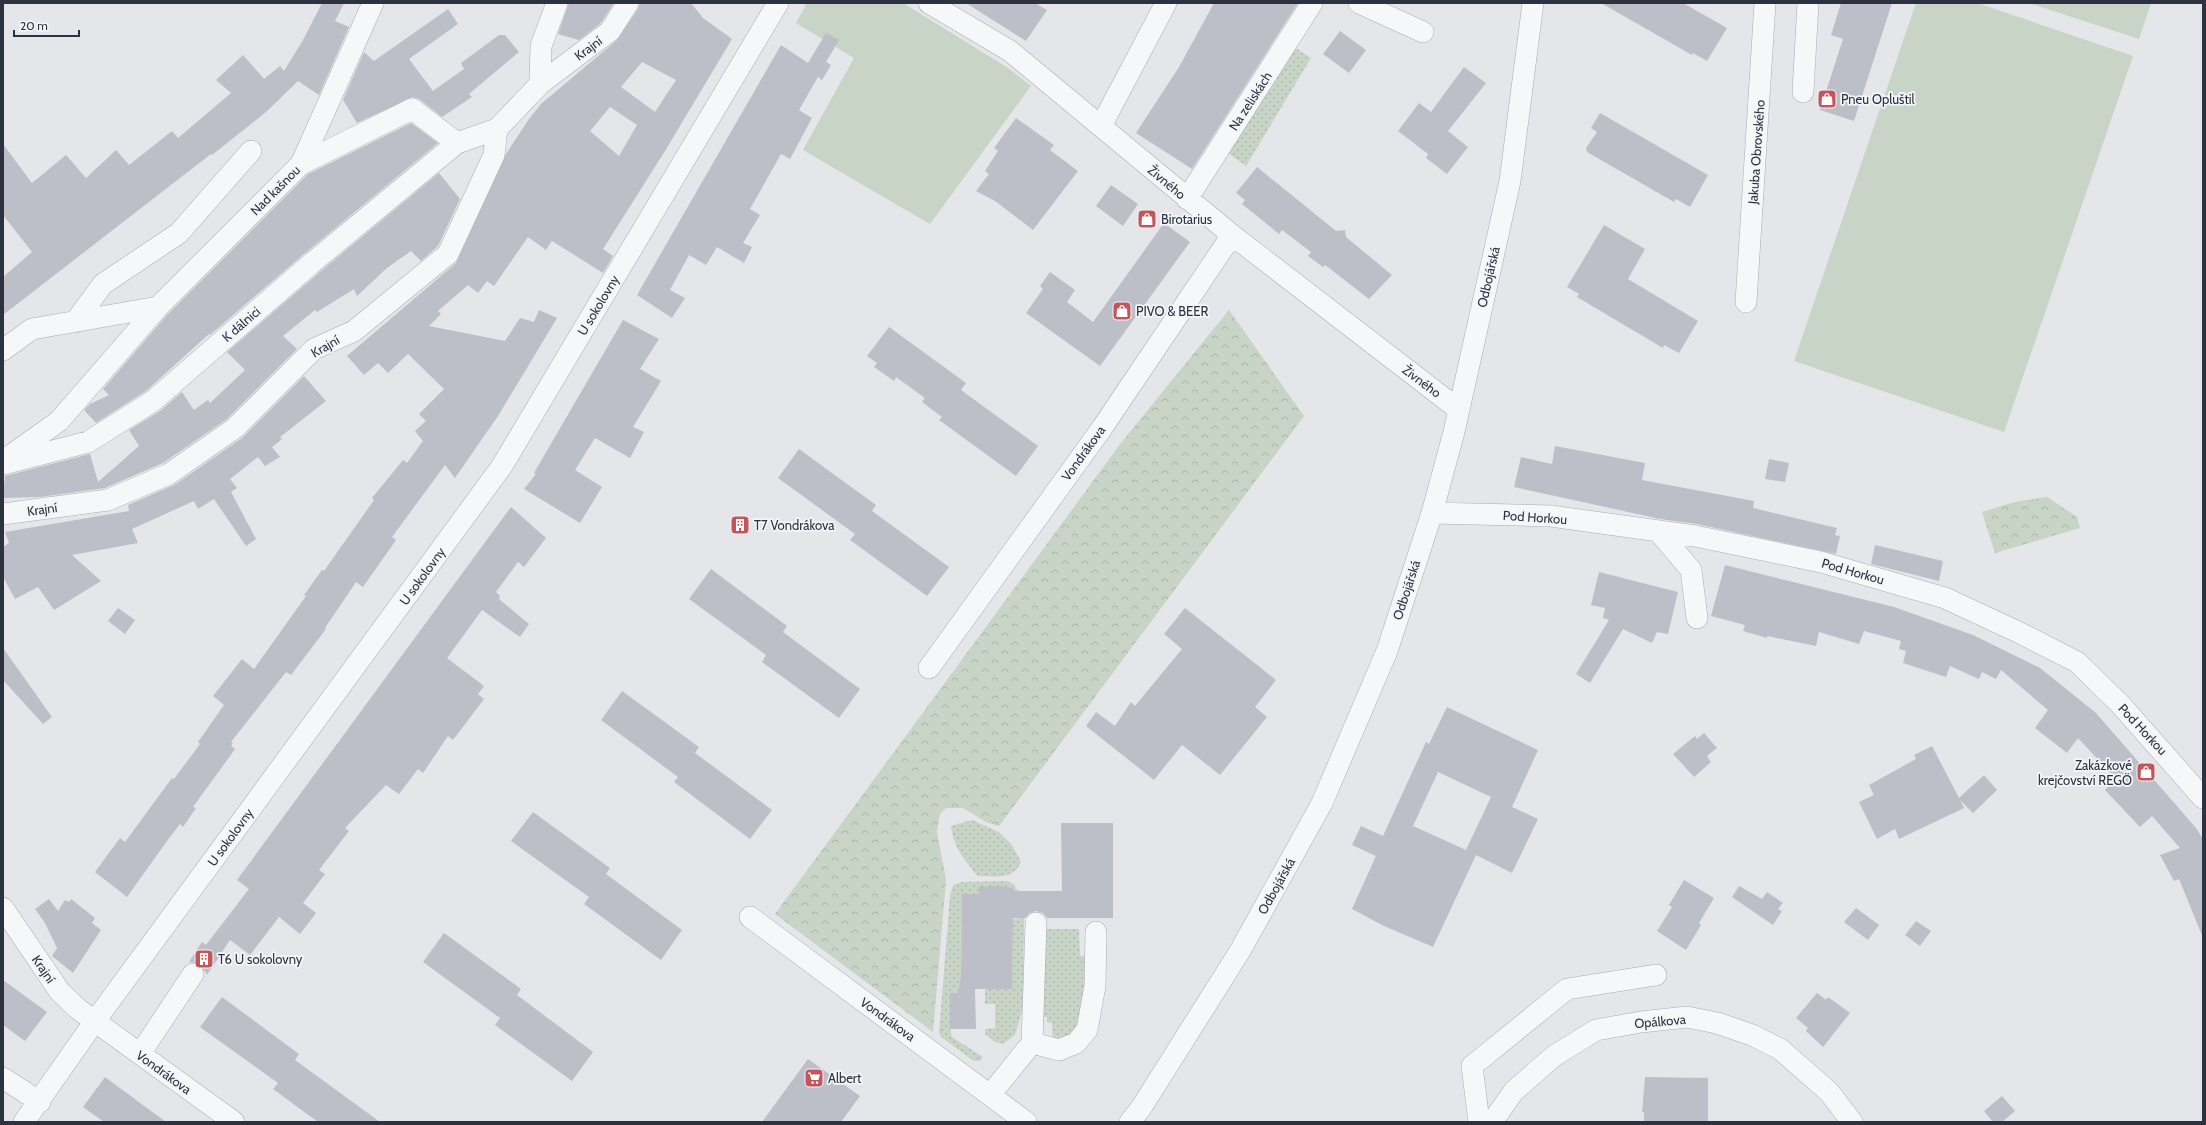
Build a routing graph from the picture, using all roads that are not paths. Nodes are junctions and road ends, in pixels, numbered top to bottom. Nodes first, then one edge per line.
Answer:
1 (373, 3) edge
2 (557, 3) edge
3 (628, 3) edge
4 (778, 3) edge
5 (929, 3) edge
6 (1166, 3) edge
7 (1312, 3) edge
8 (1360, 3) edge
9 (1533, 3) edge
10 (1765, 3) edge
11 (1808, 3) edge
12 (1422, 32) dead end
13 (540, 84) junction
14 (1803, 92) dead end
15 (1101, 126) junction
16 (497, 129) junction
17 (457, 143) junction
18 (251, 151) dead end
19 (301, 164) junction
20 (1187, 199) junction
21 (1232, 235) junction
22 (1746, 302) dead end
23 (158, 307) junction
24 (75, 322) junction
25 (3, 350) edge
26 (1458, 409) junction
27 (3, 460) edge
28 (3, 464) edge
29 (1432, 513) junction
30 (3, 514) edge
31 (1658, 531) junction
32 (1697, 618) dead end
33 (929, 668) dead end
34 (2203, 798) edge
35 (3, 908) edge
36 (750, 917) dead end
37 (1036, 923) dead end
38 (1096, 932) dead end
39 (192, 974) dead end
40 (1656, 975) dead end
41 (95, 1021) junction
42 (1032, 1043) junction
43 (140, 1054) junction
44 (3, 1078) edge
45 (990, 1095) junction
46 (40, 1102) junction
47 (24, 1122) edge
48 (234, 1122) edge
49 (1026, 1122) edge
50 (1130, 1122) edge
51 (1479, 1122) edge
52 (1492, 1122) edge
53 (1852, 1122) edge

1 - 19 street, Nad kašnou
2 - 13 street
3 - 13 street, Krajní
4 - 41 street, U sokolovny
5 - 15 street, Živného
6 - 15 street
7 - 20 street, Na zeliskách
8 - 12 street
9 - 26 street, Odbojářská
10 - 22 street, Jakuba Obrovského
11 - 14 street
13 - 16 street, Krajní
15 - 20 street, Živného
16 - 17 street, K dálnici
16 - 30 street, Krajní
17 - 19 street
17 - 28 street, K dálnici
18 - 24 street
19 - 23 street, Nad kašnou
20 - 21 street, Živného
21 - 26 street, Živného
21 - 33 street, Vondrákova
23 - 24 street
23 - 27 street, Nad kašnou
24 - 25 street
26 - 29 street, Odbojářská
29 - 31 street, Pod Horkou
29 - 50 street, Odbojářská
31 - 32 street
31 - 34 street, Pod Horkou
35 - 41 street, Krajní
36 - 45 street, Vondrákova
37 - 42 street
38 - 42 street
39 - 43 street
40 - 51 street
41 - 43 street, Vondrákova
41 - 46 street, U sokolovny
42 - 45 street
43 - 48 street, Vondrákova
44 - 46 street
45 - 49 street, Vondrákova
46 - 47 street, U sokolovny
52 - 53 street, Opálkova

